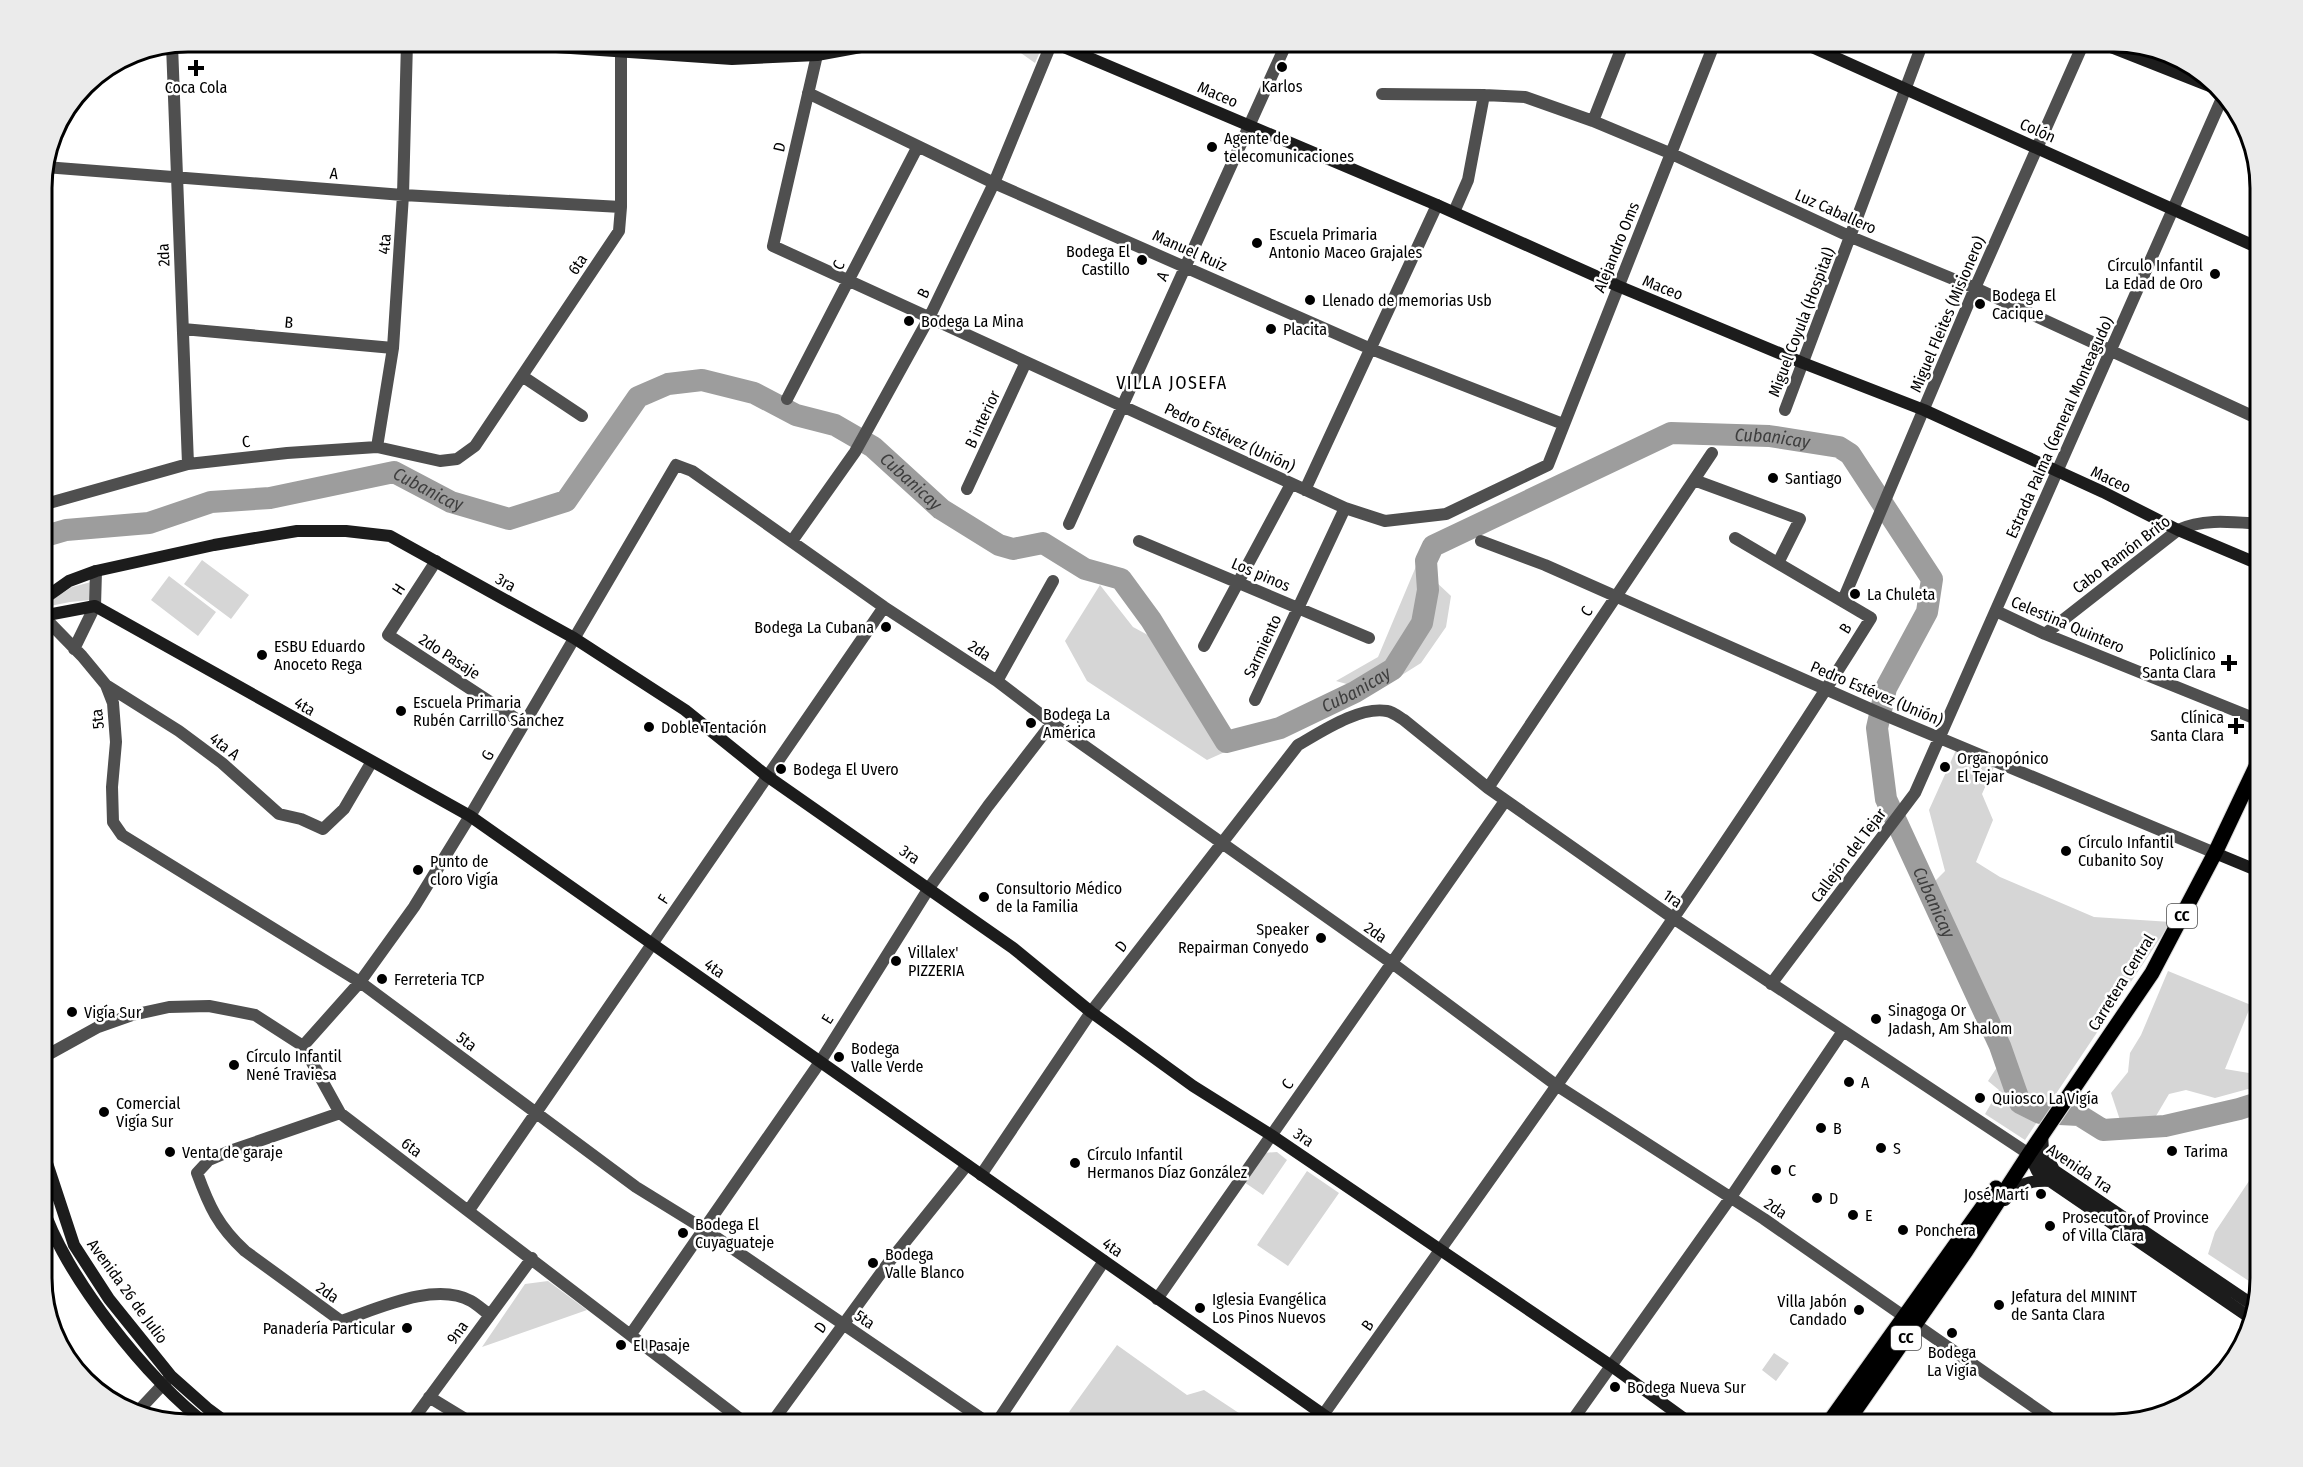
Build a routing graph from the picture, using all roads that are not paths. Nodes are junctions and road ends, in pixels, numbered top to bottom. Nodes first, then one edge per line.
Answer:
1 (1282, 52) edge
2 (1620, 52) edge
3 (1711, 52) edge
4 (1823, 52) edge
5 (1919, 52) edge
6 (2080, 52) edge
7 (407, 53) edge
8 (621, 53) edge
9 (646, 53) edge
10 (707, 53) edge
11 (830, 53) edge
12 (1048, 53) edge
13 (1077, 53) edge
14 (2127, 53) edge
15 (172, 54) edge
16 (817, 55) junction
17 (706, 57) junction
18 (2199, 82) edge
19 (1906, 90) junction
20 (808, 93) junction
21 (1382, 94) dead end
22 (1484, 95) junction
23 (2220, 103) edge
24 (1593, 121) junction
25 (1249, 125) junction
26 (918, 146) junction
27 (2038, 148) junction
28 (1672, 154) junction
29 (55, 168) edge
30 (177, 177) junction
31 (994, 183) junction
32 (403, 195) junction
33 (1437, 205) junction
34 (621, 207) junction
35 (2173, 209) junction
36 (1454, 212) junction
37 (1851, 237) junction
38 (2250, 244) edge
39 (772, 246) joint
40 (1185, 266) junction
41 (848, 281) junction
42 (1618, 286) junction
43 (1975, 288) junction
44 (929, 318) junction
45 (183, 329) junction
46 (393, 348) junction
47 (1371, 349) junction
48 (2110, 350) junction
49 (1026, 362) junction
50 (1803, 363) junction
51 (522, 376) junction
52 (787, 399) dead end
53 (1122, 406) junction
54 (1785, 410) dead end
55 (1924, 410) junction
56 (2250, 415) edge
57 (582, 416) dead end
58 (1563, 424) junction
59 (377, 447) junction
60 (1712, 453) dead end
61 (457, 459) joint
62 (188, 464) junction
63 (676, 465) joint
64 (1548, 465) joint
65 (2057, 472) junction
66 (1694, 480) junction
67 (1291, 484) junction
68 (967, 489) dead end
69 (1305, 490) junction
70 (53, 502) edge
71 (1344, 508) junction
72 (2250, 523) edge
73 (1069, 524) dead end
74 (2178, 530) junction
75 (1735, 538) dead end
76 (1139, 541) dead end
77 (1481, 541) dead end
78 (792, 542) junction
79 (2250, 560) edge
80 (436, 561) junction
81 (1778, 563) junction
82 (96, 571) junction
83 (1053, 581) dead end
84 (1238, 582) junction
85 (53, 592) edge
86 (1616, 597) junction
87 (1843, 600) junction
88 (95, 606) junction
89 (884, 607) junction
90 (1298, 608) junction
91 (1996, 611) junction
92 (53, 613) edge
93 (53, 627) edge
94 (2045, 634) junction
95 (388, 635) joint
96 (574, 638) junction
97 (1370, 638) dead end
98 (1204, 646) dead end
99 (74, 649) junction
100 (997, 681) junction
101 (106, 685) junction
102 (1826, 690) junction
103 (1255, 700) dead end
104 (2250, 717) edge
105 (1052, 723) junction
106 (524, 724) junction
107 (1940, 739) junction
108 (1298, 745) joint
109 (371, 763) junction
110 (767, 776) junction
111 (2250, 780) edge
112 (1488, 788) junction
113 (1505, 801) junction
114 (470, 816) junction
115 (1221, 843) junction
116 (2216, 853) junction
117 (2250, 867) edge
118 (929, 888) junction
119 (1673, 918) junction
120 (652, 944) junction
121 (1392, 963) junction
122 (360, 982) junction
123 (1771, 984) junction
124 (1090, 1012) junction
125 (1843, 1031) junction
126 (303, 1046) junction
127 (53, 1052) edge
128 (820, 1062) junction
129 (1556, 1084) junction
130 (340, 1113) junction
131 (535, 1113) junction
132 (1271, 1135) junction
133 (2042, 1135) junction
134 (2029, 1154) junction
135 (967, 1165) junction
136 (981, 1175) junction
137 (2053, 1176) junction
138 (53, 1181) edge
139 (1731, 1197) junction
140 (469, 1210) junction
141 (704, 1229) junction
142 (53, 1232) edge
143 (1961, 1248) junction
144 (1440, 1249) junction
145 (532, 1258) junction
146 (1104, 1261) junction
147 (1157, 1299) junction
148 (2248, 1302) edge
149 (2245, 1314) edge
150 (490, 1315) junction
151 (1909, 1321) junction
152 (843, 1324) junction
153 (632, 1335) junction
154 (1610, 1365) junction
155 (167, 1381) junction
156 (429, 1397) junction
157 (143, 1406) edge
158 (198, 1414) edge
159 (215, 1414) edge
160 (417, 1414) edge
161 (457, 1414) edge
162 (735, 1414) edge
163 (778, 1414) edge
164 (977, 1414) edge
165 (1000, 1414) edge
166 (1312, 1414) edge
167 (1324, 1414) edge
168 (1577, 1414) edge
169 (1678, 1414) edge
170 (1836, 1414) edge
171 (1852, 1414) edge
172 (2044, 1414) edge

1 - 25 street, A
2 - 24 street
3 - 28 street, Alejandro Oms
4 - 19 street, Colón
5 - 19 street, Miguel Coyula (Hospital)
6 - 27 street, Miguel Fleites (Misionero)
7 - 32 street, 4ta
8 - 34 street, 6ta
9 - 17 street
10 - 17 street
11 - 16 street
12 - 31 street, B
13 - 25 street, Maceo
14 - 18 street
15 - 30 street, 2da
16 - 17 street
16 - 20 street, D
19 - 27 street, Colón
19 - 37 street, Miguel Coyula (Hospital)
20 - 26 street, Manuel Ruiz
20 - 39 street, D
21 - 22 street, Luz Caballero
22 - 24 street, Luz Caballero
22 - 36 street
23 - 35 street, Estrada Palma (General Monteagudo)
24 - 28 street, Luz Caballero
25 - 33 street, Maceo
25 - 40 street, A
26 - 31 street, Manuel Ruiz
26 - 41 street, C
27 - 35 street, Colón
27 - 43 street, Miguel Fleites (Misionero)
28 - 37 street, Luz Caballero
28 - 42 street, Alejandro Oms
29 - 30 street, A
30 - 32 street, A
30 - 45 street, 2da
31 - 40 street, Manuel Ruiz
31 - 44 street, B
32 - 34 street, A
32 - 46 street, 4ta
33 - 36 street, Maceo
33 - 47 street
34 - 51 street, 6ta
35 - 38 street, Colón
35 - 48 street, Estrada Palma (General Monteagudo)
36 - 42 street, Maceo
37 - 43 street, Luz Caballero
37 - 50 street, Miguel Coyula (Hospital)
39 - 41 street, Pedro Estévez (Unión)
40 - 47 street, Manuel Ruiz
40 - 53 street, A
41 - 44 street, Pedro Estévez (Unión)
41 - 52 street, C
42 - 50 street, Maceo
42 - 58 street, Alejandro Oms
43 - 48 street, Luz Caballero
43 - 55 street, Miguel Fleites (Misionero)
44 - 49 street, Pedro Estévez (Unión)
44 - 78 street, B
45 - 46 street, B
45 - 62 street, 2da
46 - 59 street, 4ta
47 - 58 street, Manuel Ruiz
47 - 69 street
48 - 56 street, Luz Caballero
48 - 65 street, Estrada Palma (General Monteagudo)
49 - 53 street, Pedro Estévez (Unión)
49 - 68 street, B interior
50 - 54 street, Miguel Coyula (Hospital)
50 - 55 street, Maceo
51 - 57 street
51 - 61 street, 6ta
53 - 67 street, Pedro Estévez (Unión)
53 - 73 street, A
55 - 65 street, Maceo
55 - 87 street, Miguel Fleites (Misionero)
58 - 64 street, Alejandro Oms
59 - 61 street, C
59 - 62 street, C
60 - 66 street, C
62 - 70 street, C
63 - 78 street, 2da
63 - 96 street, G
64 - 71 street, Pedro Estévez (Unión)
65 - 74 street, Maceo
65 - 91 street, Estrada Palma (General Monteagudo)
66 - 81 street
66 - 86 street, C
67 - 69 street, Pedro Estévez (Unión)
67 - 84 street
69 - 71 street, Pedro Estévez (Unión)
71 - 90 street, Sarmiento
72 - 74 street, Cabo Ramón Brito
74 - 79 street, Maceo
74 - 94 street, Cabo Ramón Brito
75 - 81 street
76 - 84 street, Los pinos
77 - 86 street, Pedro Estévez (Unión)
78 - 89 street, 2da
80 - 82 street, 3ra
80 - 95 street, H
80 - 96 street, 3ra
81 - 87 street
82 - 85 street, 3ra
82 - 88 street
83 - 100 street
84 - 90 street, Los pinos
84 - 98 street
86 - 102 street, Pedro Estévez (Unión)
86 - 112 street, C
87 - 102 street, B
88 - 92 street
88 - 99 street
88 - 109 street, 4ta
89 - 100 street, 2da
89 - 110 street, F
90 - 97 street, Los pinos
90 - 103 street, Sarmiento
91 - 94 street, Celestina Quintero
91 - 107 street, Estrada Palma (General Monteagudo)
93 - 99 street, 5ta
94 - 104 street, Celestina Quintero
95 - 106 street, 2do Pasaje
96 - 106 street, G
96 - 110 street, 3ra
99 - 101 street, 5ta
100 - 105 street, 2da
101 - 109 street, 4ta A
101 - 122 street, 5ta
102 - 107 street, Pedro Estévez (Unión)
102 - 119 street, B
105 - 115 street, 2da
105 - 118 street, E
106 - 114 street, G
107 - 116 street, Pedro Estévez (Unión)
107 - 123 street, Callejón del Tejar
108 - 112 street, 1ra
108 - 115 street, D
109 - 114 street, 4ta
110 - 118 street, 3ra
110 - 120 street, F
111 - 116 main road, Carretera Central / CC
112 - 113 street, 1ra
113 - 119 street, 1ra
113 - 121 street, C
114 - 120 street, 4ta
114 - 122 street, G
115 - 121 street, 2da
115 - 124 street, D
116 - 117 street, Pedro Estévez (Unión)
116 - 133 main road, Carretera Central / CC
118 - 124 street, 3ra
118 - 128 street, E
119 - 123 street, 1ra
119 - 129 street, B
120 - 128 street, 4ta
120 - 131 street, F
121 - 129 street, 2da
121 - 132 street, C
122 - 126 street, G
122 - 131 street, 5ta
123 - 125 street, 1ra
124 - 132 street, 3ra
124 - 136 street, D
125 - 134 street, 1ra
125 - 139 street
126 - 127 street, 6ta
126 - 130 street, 6ta
128 - 135 street, 4ta
128 - 141 street, E
129 - 139 street, 2da
129 - 144 street, B
130 - 140 street, 6ta
130 - 150 street, 2da
131 - 140 street, F
131 - 141 street, 5ta
132 - 144 street, 3ra
132 - 147 street, C
133 - 134 main road, Carretera Central / CC
133 - 137 street
134 - 137 street, Avenida 1ra
134 - 143 main road, Carretera Central / CC
135 - 136 street, 4ta
135 - 152 street, D
136 - 146 street, 4ta
137 - 143 street
137 - 148 street, Avenida 1ra
137 - 149 street, Avenida 1ra
138 - 155 street, Avenida 26 de Julio
139 - 151 street, 2da
139 - 154 street
140 - 145 street, 6ta
141 - 152 street, 5ta
141 - 153 street, E
142 - 155 street, Avenida 26 de Julio
143 - 151 main road, Carretera Central / CC
144 - 154 street, 3ra
144 - 167 street, B
145 - 150 street, 9na
145 - 153 street, 6ta
146 - 147 street, 4ta
146 - 165 street
147 - 166 street, 4ta
150 - 156 street, 9na
151 - 170 main road, Carretera Central / CC
151 - 171 main road, Carretera Central / CC
151 - 172 street, 2da
152 - 163 street, D
152 - 164 street, 5ta
153 - 162 street, 6ta
154 - 168 street
154 - 169 street, 3ra
155 - 157 street
155 - 158 street, Avenida 26 de Julio
155 - 159 street, Avenida 26 de Julio
156 - 160 street, 9na
156 - 161 street

